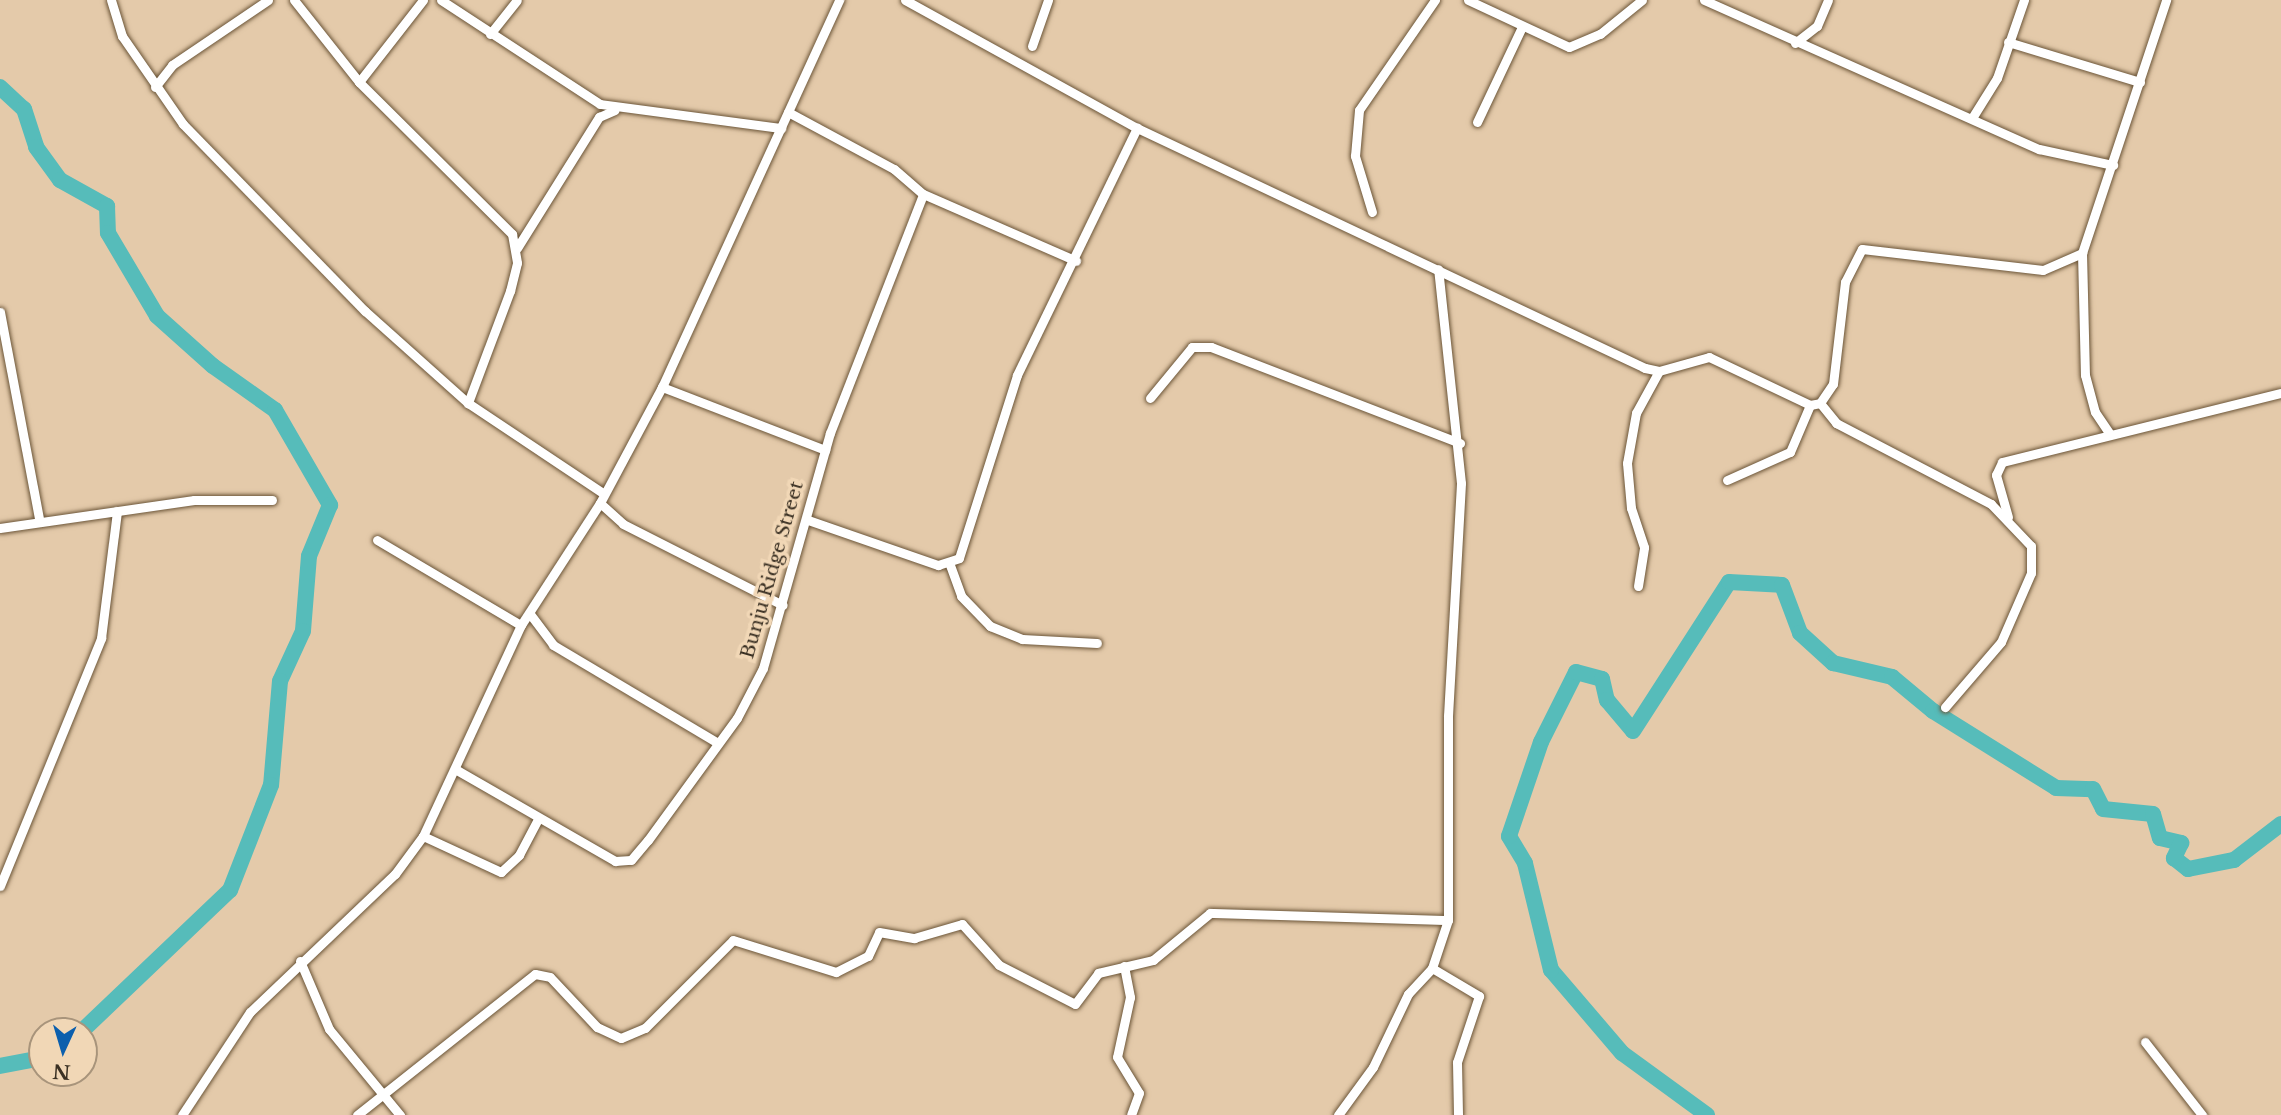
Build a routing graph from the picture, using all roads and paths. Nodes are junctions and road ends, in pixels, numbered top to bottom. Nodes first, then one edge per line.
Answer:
1 (111, 0) edge
2 (268, 0) edge
3 (294, 0) edge
4 (423, 0) edge
5 (441, 0) edge
6 (517, 0) edge
7 (839, 0) edge
8 (905, 0) edge
9 (1048, 0) edge
10 (1435, 0) edge
11 (1468, 0) edge
12 (1642, 0) edge
13 (1704, 0) edge
14 (1828, 0) edge
15 (2024, 0) edge
16 (2166, 0) edge
17 (1521, 29) junction
18 (490, 34) junction
19 (2008, 42) junction
20 (1796, 43) junction
21 (1032, 46) dead end
22 (359, 82) junction
23 (2140, 82) junction
24 (155, 87) junction
25 (617, 109) junction
26 (788, 112) junction
27 (1972, 118) junction
28 (1477, 122) dead end
29 (781, 128) junction
30 (1137, 128) junction
31 (2113, 165) junction
32 (923, 194) junction
33 (1372, 212) dead end
34 (517, 248) junction
35 (2082, 253) junction
36 (1076, 261) junction
37 (1438, 269) junction
38 (0, 313) edge
39 (1658, 371) junction
40 (662, 387) junction
41 (2281, 393) edge
42 (1150, 398) dead end
43 (468, 403) junction
44 (1815, 404) junction
45 (2110, 434) junction
46 (1460, 443) junction
47 (825, 450) junction
48 (1727, 480) dead end
49 (603, 493) junction
50 (272, 500) dead end
51 (600, 503) junction
52 (117, 511) junction
53 (2008, 518) junction
54 (39, 519) junction
55 (808, 520) junction
56 (0, 528) edge
57 (377, 540) dead end
58 (950, 565) junction
59 (1638, 586) dead end
60 (783, 605) junction
61 (530, 614) junction
62 (522, 625) junction
63 (1097, 643) dead end
64 (1945, 708) dead end
65 (715, 741) junction
66 (455, 769) junction
67 (538, 819) junction
68 (423, 836) junction
69 (0, 886) edge
70 (1448, 920) junction
71 (300, 961) junction
72 (1124, 966) junction
73 (1432, 968) junction
74 (2146, 1042) dead end
75 (386, 1092) junction
76 (182, 1115) edge
77 (358, 1115) edge
78 (400, 1115) edge
79 (1131, 1115) edge
80 (1338, 1115) edge
81 (1458, 1115) edge
82 (2202, 1115) edge

1 - 24 street
2 - 24 street
3 - 22 street
4 - 22 street
5 - 18 street
6 - 18 street
7 - 26 street
8 - 30 street
9 - 21 street
10 - 33 street
11 - 17 street
12 - 17 street
13 - 20 street
14 - 20 street
15 - 19 street
16 - 23 street
17 - 28 street
18 - 25 street
19 - 23 street
19 - 27 street
20 - 27 street
22 - 34 street
23 - 31 street
24 - 43 street
25 - 29 street
25 - 34 street
26 - 29 street
26 - 32 street
27 - 31 street
29 - 40 street
30 - 36 street
30 - 37 street
31 - 35 street
32 - 36 street
32 - 47 street, Bunju Ridge Street
34 - 43 street
35 - 44 street
35 - 45 street
36 - 58 street
37 - 39 street
37 - 46 street
38 - 54 street
39 - 44 street
39 - 59 street
40 - 47 street
40 - 49 street
41 - 45 street
42 - 46 street
43 - 49 street
44 - 48 street
44 - 53 street
45 - 53 street
46 - 70 street
47 - 55 street, Bunju Ridge Street
49 - 51 street
50 - 52 street
51 - 60 street
51 - 61 street
52 - 54 street
52 - 69 street
53 - 64 street
54 - 56 street
55 - 58 street
55 - 60 street, Bunju Ridge Street
57 - 62 street
58 - 63 street
60 - 65 street, Bunju Ridge Street
61 - 62 street
61 - 65 street
62 - 66 street
65 - 67 street, Bunju Ridge Street
66 - 67 street, Bunju Ridge Street
66 - 68 street
67 - 68 street
68 - 71 street
70 - 72 street
70 - 73 street
71 - 75 street
71 - 76 street
72 - 75 street
72 - 79 street
73 - 80 street
73 - 81 street
74 - 82 street
75 - 77 street
75 - 78 street

